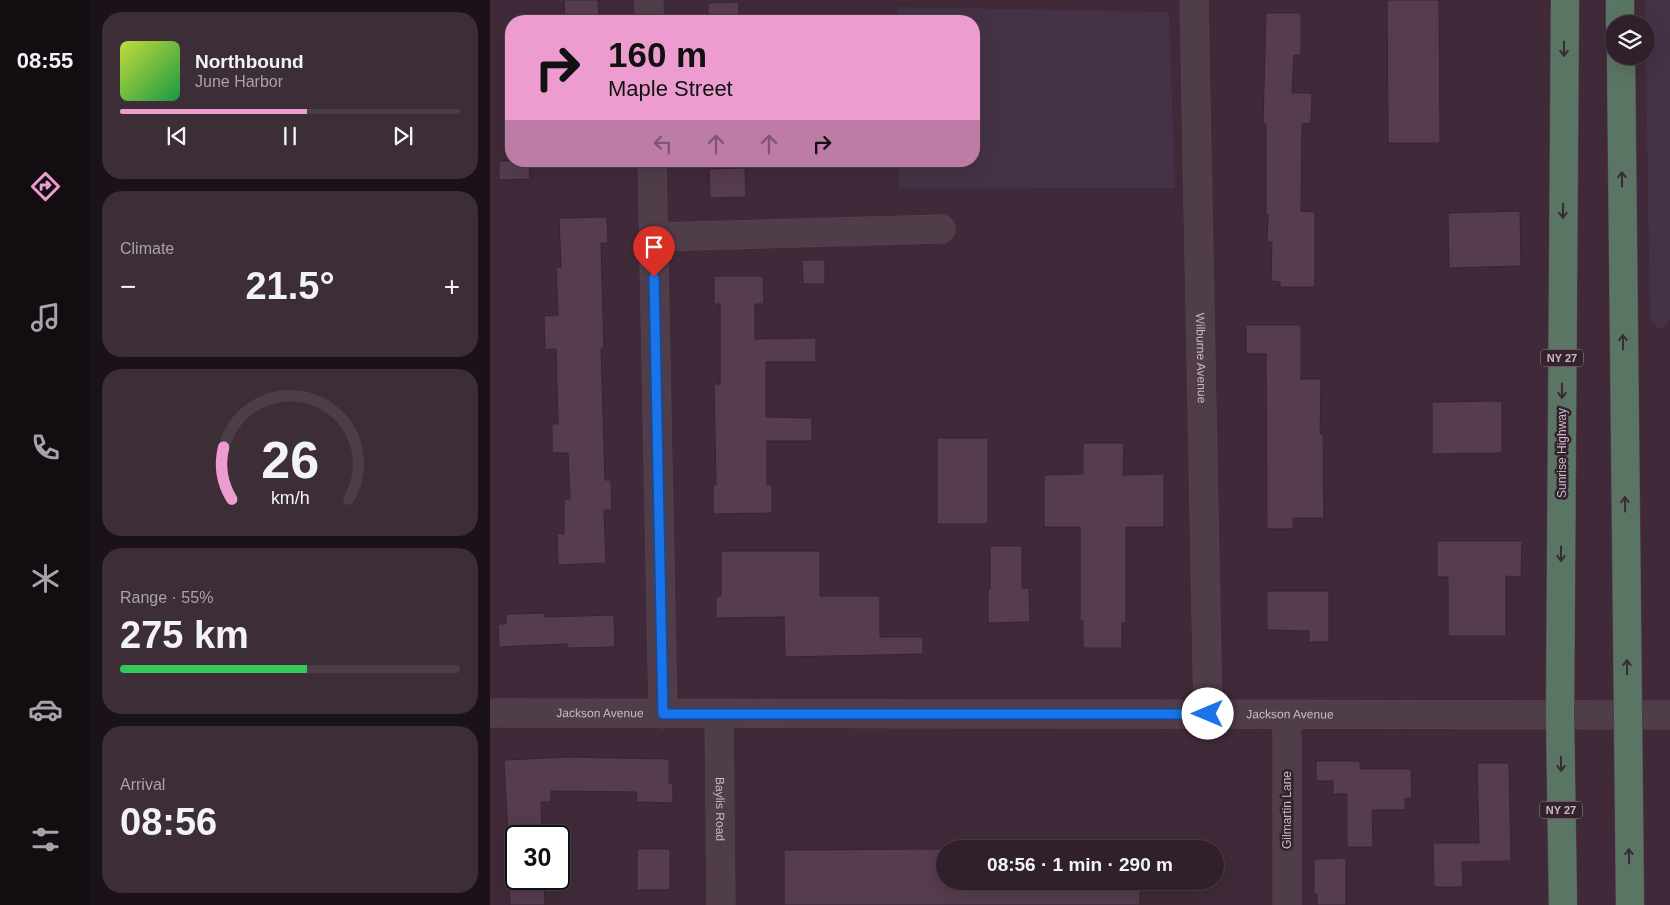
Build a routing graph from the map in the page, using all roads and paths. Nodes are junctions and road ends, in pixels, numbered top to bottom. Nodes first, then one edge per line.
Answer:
1 (649, 0) edge
2 (1194, 0) edge
3 (1565, 0) edge
4 (1620, 0) edge
5 (649, 15) edge
6 (1620, 15) edge
7 (1621, 65) edge
8 (652, 167) edge
9 (941, 229) dead end
10 (654, 237) junction
11 (490, 713) edge
12 (663, 714) junction
13 (719, 714) junction
14 (1208, 714) junction
15 (1288, 715) junction
16 (1560, 715) junction
17 (1627, 715) junction
18 (1670, 715) edge
19 (721, 905) edge
20 (1287, 905) edge
21 (1563, 905) edge
22 (1630, 905) edge

1 - 5 street
2 - 14 street, Wilburne Avenue
3 -> 16 highway, Sunrise Highway / NY 27
4 - 6 highway
17 -> 7 highway
8 - 10 street
9 - 10 street
10 - 12 street
11 - 12 street, Jackson Avenue
12 - 13 street, Jackson Avenue
13 - 14 street, Jackson Avenue
13 - 19 street, Baylis Road
14 - 15 street, Jackson Avenue
15 - 16 street, Jackson Avenue
15 - 20 street, Gilmartin Lane
16 - 17 street, Jackson Avenue
16 -> 21 highway, Sunrise Highway / NY 27
17 - 18 street, Jackson Avenue
22 -> 17 highway

